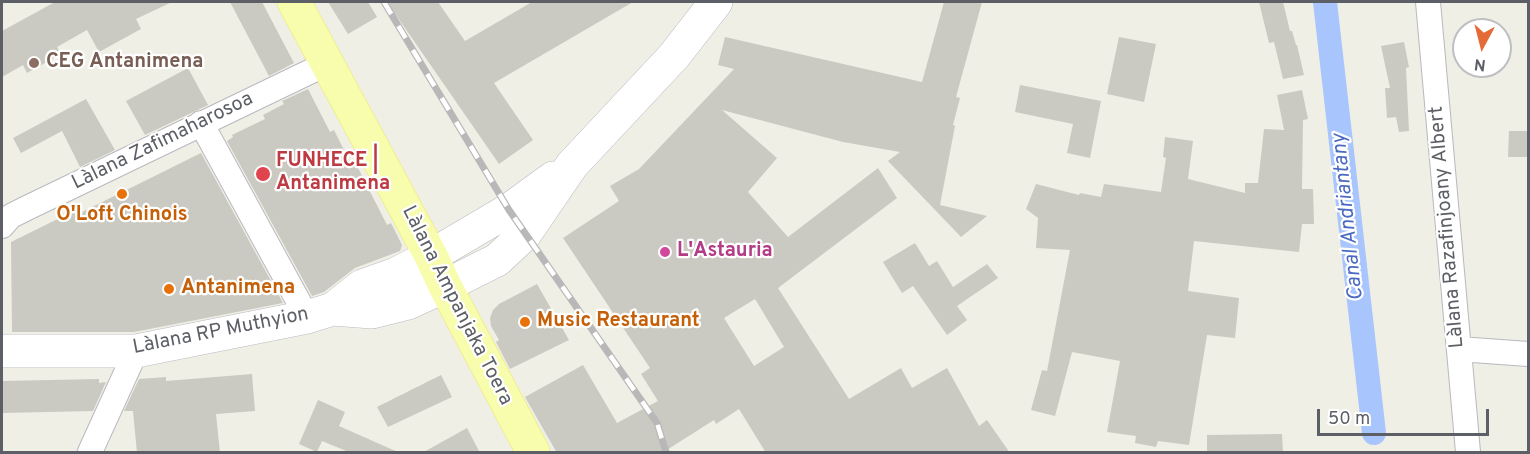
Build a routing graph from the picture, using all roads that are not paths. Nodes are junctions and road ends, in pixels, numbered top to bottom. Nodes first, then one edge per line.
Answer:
1 (294, 2) edge
2 (716, 2) edge
3 (1428, 2) edge
4 (328, 63) junction
5 (201, 123) junction
6 (572, 165) junction
7 (2, 226) edge
8 (431, 256) junction
9 (445, 286) junction
10 (320, 313) junction
11 (1459, 349) junction
12 (2, 351) edge
13 (136, 351) junction
14 (1528, 354) edge
15 (90, 453) edge
16 (533, 453) edge
17 (1467, 453) edge

1 - 4 main road, Làlana Ampanjaka Toera
2 - 6 street
3 - 11 street, Làlana Razafinjoany Albert
4 - 5 street, Làlana Zafimaharosoa
4 - 8 main road, Làlana Ampanjaka Toera
5 - 7 street, Làlana Zafimaharosoa
5 - 10 street
6 - 8 street, Làlana RP Muthyion
6 - 9 street, Làlana RP Muthyion
8 - 9 main road, Làlana Ampanjaka Toera
8 - 10 street, Làlana RP Muthyion
9 - 10 street, Làlana RP Muthyion
9 - 16 main road, Làlana Ampanjaka Toera
10 - 13 street, Làlana RP Muthyion
11 - 14 street
11 - 17 street, Làlana Razafinjoany Albert
12 - 13 street, Làlana RP Muthyion
13 - 15 street

